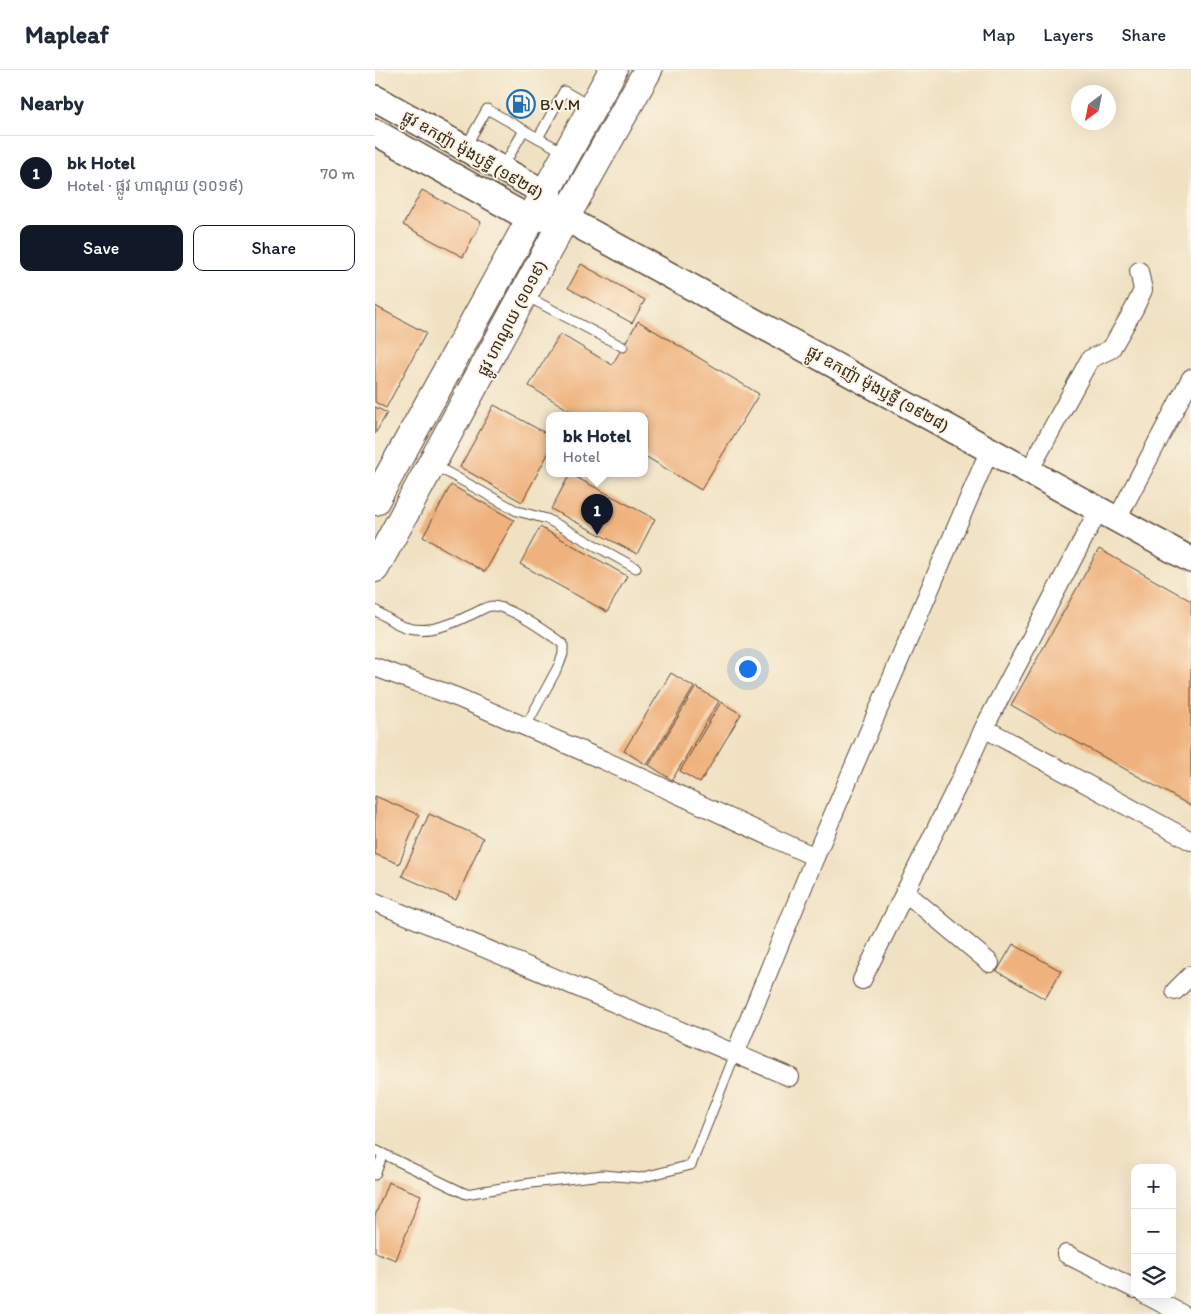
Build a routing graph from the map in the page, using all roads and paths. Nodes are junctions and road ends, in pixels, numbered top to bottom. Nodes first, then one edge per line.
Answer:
1 (613, 70) edge
2 (648, 70) edge
3 (375, 98) edge
4 (593, 107) junction
5 (524, 130) junction
6 (375, 132) edge
7 (538, 138) junction
8 (465, 148) junction
9 (566, 154) junction
10 (502, 169) junction
11 (545, 192) junction
12 (565, 218) junction
13 (530, 219) junction
14 (1139, 271) dead end
15 (523, 295) junction
16 (623, 348) dead end
17 (1191, 378) edge
18 (990, 449) junction
19 (431, 464) junction
20 (1029, 470) junction
21 (375, 501) edge
22 (1108, 514) junction
23 (1191, 560) edge
24 (375, 568) edge
25 (636, 568) dead end
26 (375, 610) edge
27 (375, 667) edge
28 (526, 726) junction
29 (985, 728) junction
30 (1191, 841) edge
31 (815, 857) junction
32 (905, 892) junction
33 (375, 902) edge
34 (990, 963) dead end
35 (1191, 975) edge
36 (862, 980) dead end
37 (1175, 991) dead end
38 (735, 1054) junction
39 (790, 1076) dead end
40 (379, 1152) edge
41 (375, 1175) edge
42 (1066, 1254) dead end
43 (1131, 1287) edge
44 (1154, 1299) edge
45 (1182, 1314) edge

1 - 4 main road, ផ្លូវ ហាណូយ (១០១៩)
2 - 12 main road, ផ្លូវ ហាណូយ (១០១៩)
3 - 8 main road, ផ្លូវ ឧកញ៉ា ម៉ុងឫទ្ធី (១៩២៨)
4 - 7 lane
4 - 9 main road, ផ្លូវ ហាណូយ (១០១៩)
5 - 7 lane
5 - 8 lane
5 - 10 lane
6 - 13 main road, ផ្លូវ ឧកញ៉ា ម៉ុងឫទ្ធី (១៩២៨)
7 - 9 lane
8 - 10 main road, ផ្លូវ ឧកញ៉ា ម៉ុងឫទ្ធី (១៩២៨)
9 - 11 main road, ផ្លូវ ហាណូយ (១០១៩)
10 - 11 main road, ផ្លូវ ឧកញ៉ា ម៉ុងឫទ្ធី (១៩២៨)
11 - 12 main road, ផ្លូវ ឧកញ៉ា ម៉ុងឫទ្ធី (១៩២៨)
11 - 13 main road, ផ្លូវ ហាណូយ (១០១៩)
12 - 13 main road, ផ្លូវ ឧកញ៉ា ម៉ុងឫទ្ធី (១៩២៨)
12 - 15 main road, ផ្លូវ ហាណូយ (១០១៩)
12 - 18 main road, ផ្លូវ ឧកញ៉ា ម៉ុងឫទ្ធី (១៩២៨)
13 - 21 main road, ផ្លូវ ហាណូយ (១០១៩)
14 - 20 street
15 - 16 lane
15 - 19 main road, ផ្លូវ ហាណូយ (១០១៩)
17 - 22 street
18 - 20 main road, ផ្លូវ ឧកញ៉ា ម៉ុងឫទ្ធី (១៩២៨)
18 - 31 street
19 - 24 main road, ផ្លូវ ហាណូយ (១០១៩)
19 - 25 lane
20 - 22 main road, ផ្លូវ ឧកញ៉ា ម៉ុងឫទ្ធី (១៩២៨)
22 - 23 main road, ផ្លូវ ឧកញ៉ា ម៉ុងឫទ្ធី (១៩២៨)
22 - 29 street
26 - 28 lane
27 - 28 street
28 - 31 street
29 - 30 street
29 - 32 street
31 - 38 street
32 - 34 street
32 - 36 street
33 - 38 street
35 - 37 street
38 - 39 street
38 - 40 lane
40 - 41 lane
42 - 43 street
44 - 45 street

